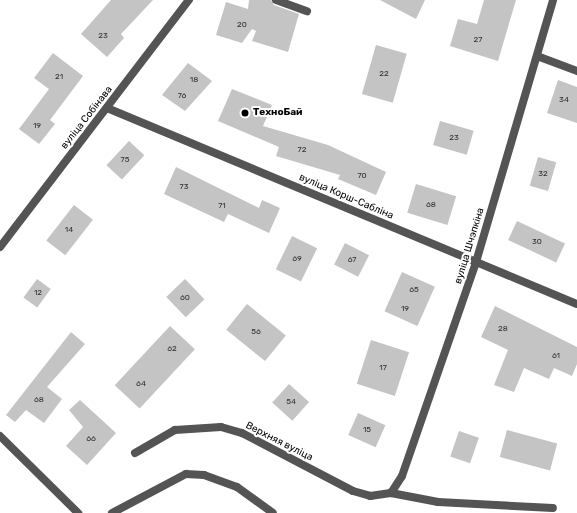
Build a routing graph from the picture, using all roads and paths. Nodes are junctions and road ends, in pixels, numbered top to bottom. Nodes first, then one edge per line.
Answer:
1 (189, 0) edge
2 (276, 0) edge
3 (553, 0) edge
4 (307, 11) dead end
5 (537, 56) junction
6 (577, 71) edge
7 (108, 108) junction
8 (0, 246) edge
9 (476, 262) junction
10 (577, 304) edge
11 (0, 436) edge
12 (135, 453) dead end
13 (391, 493) junction
14 (553, 508) dead end
15 (78, 513) edge
16 (112, 513) edge
17 (273, 513) edge

1 - 7 street, вуліца Собінава
2 - 4 street
3 - 5 street, вуліца Шчэпкіна
5 - 6 street
5 - 9 street, вуліца Шчэпкіна
7 - 8 street, вуліца Собінава
7 - 9 street, вуліца Корш-Сабліна
9 - 10 street, вуліца Корш-Сабліна
9 - 13 street, вуліца Шчэпкіна
11 - 15 street
12 - 13 street, Верхняя вуліца
13 - 14 street, Верхняя вуліца
16 - 17 street

